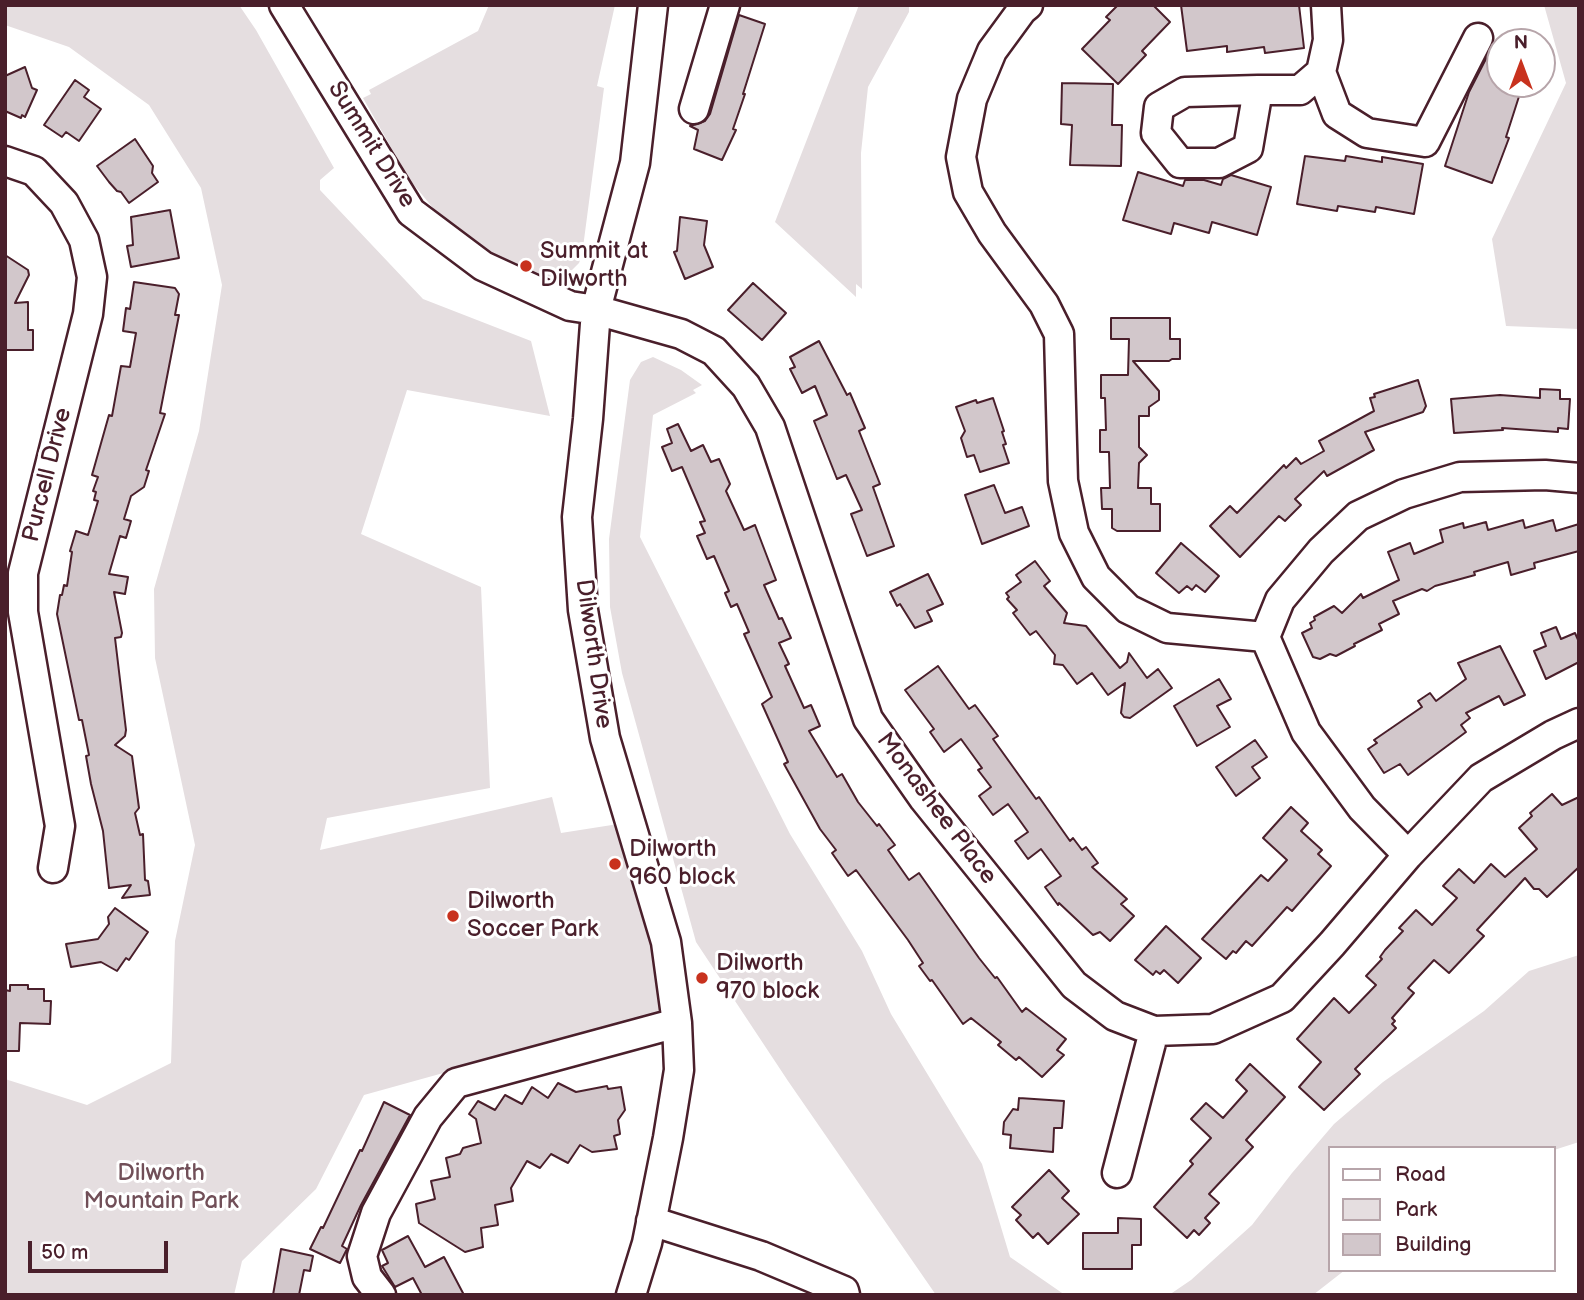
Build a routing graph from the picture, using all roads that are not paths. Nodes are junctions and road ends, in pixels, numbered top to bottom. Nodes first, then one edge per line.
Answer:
1 (284, 5) edge
2 (653, 5) edge
3 (725, 5) edge
4 (1028, 5) edge
5 (1326, 5) edge
6 (1478, 38) dead end
7 (1321, 72) junction
8 (1258, 90) dead end
9 (694, 109) dead end
10 (5, 161) edge
11 (596, 310) junction
12 (1579, 478) edge
13 (1265, 637) junction
14 (1579, 723) edge
15 (1408, 855) junction
16 (53, 868) dead end
17 (677, 1023) junction
18 (1154, 1031) junction
19 (1117, 1173) dead end
20 (651, 1221) junction
21 (381, 1295) edge
22 (632, 1295) edge
23 (845, 1295) edge

1 - 11 street, Summit Drive
2 - 11 street, Dilworth Drive
3 - 9 street
4 - 13 street
5 - 7 street
6 - 7 street
7 - 8 street
10 - 16 street, Purcell Drive
11 - 17 street, Dilworth Drive
11 - 18 street, Monashee Place
12 - 13 street
13 - 15 street
14 - 15 street, Monashee Place
15 - 18 street, Monashee Place
17 - 20 street, Dilworth Drive
17 - 21 street
18 - 19 street
20 - 22 street, Dilworth Drive
20 - 23 street

